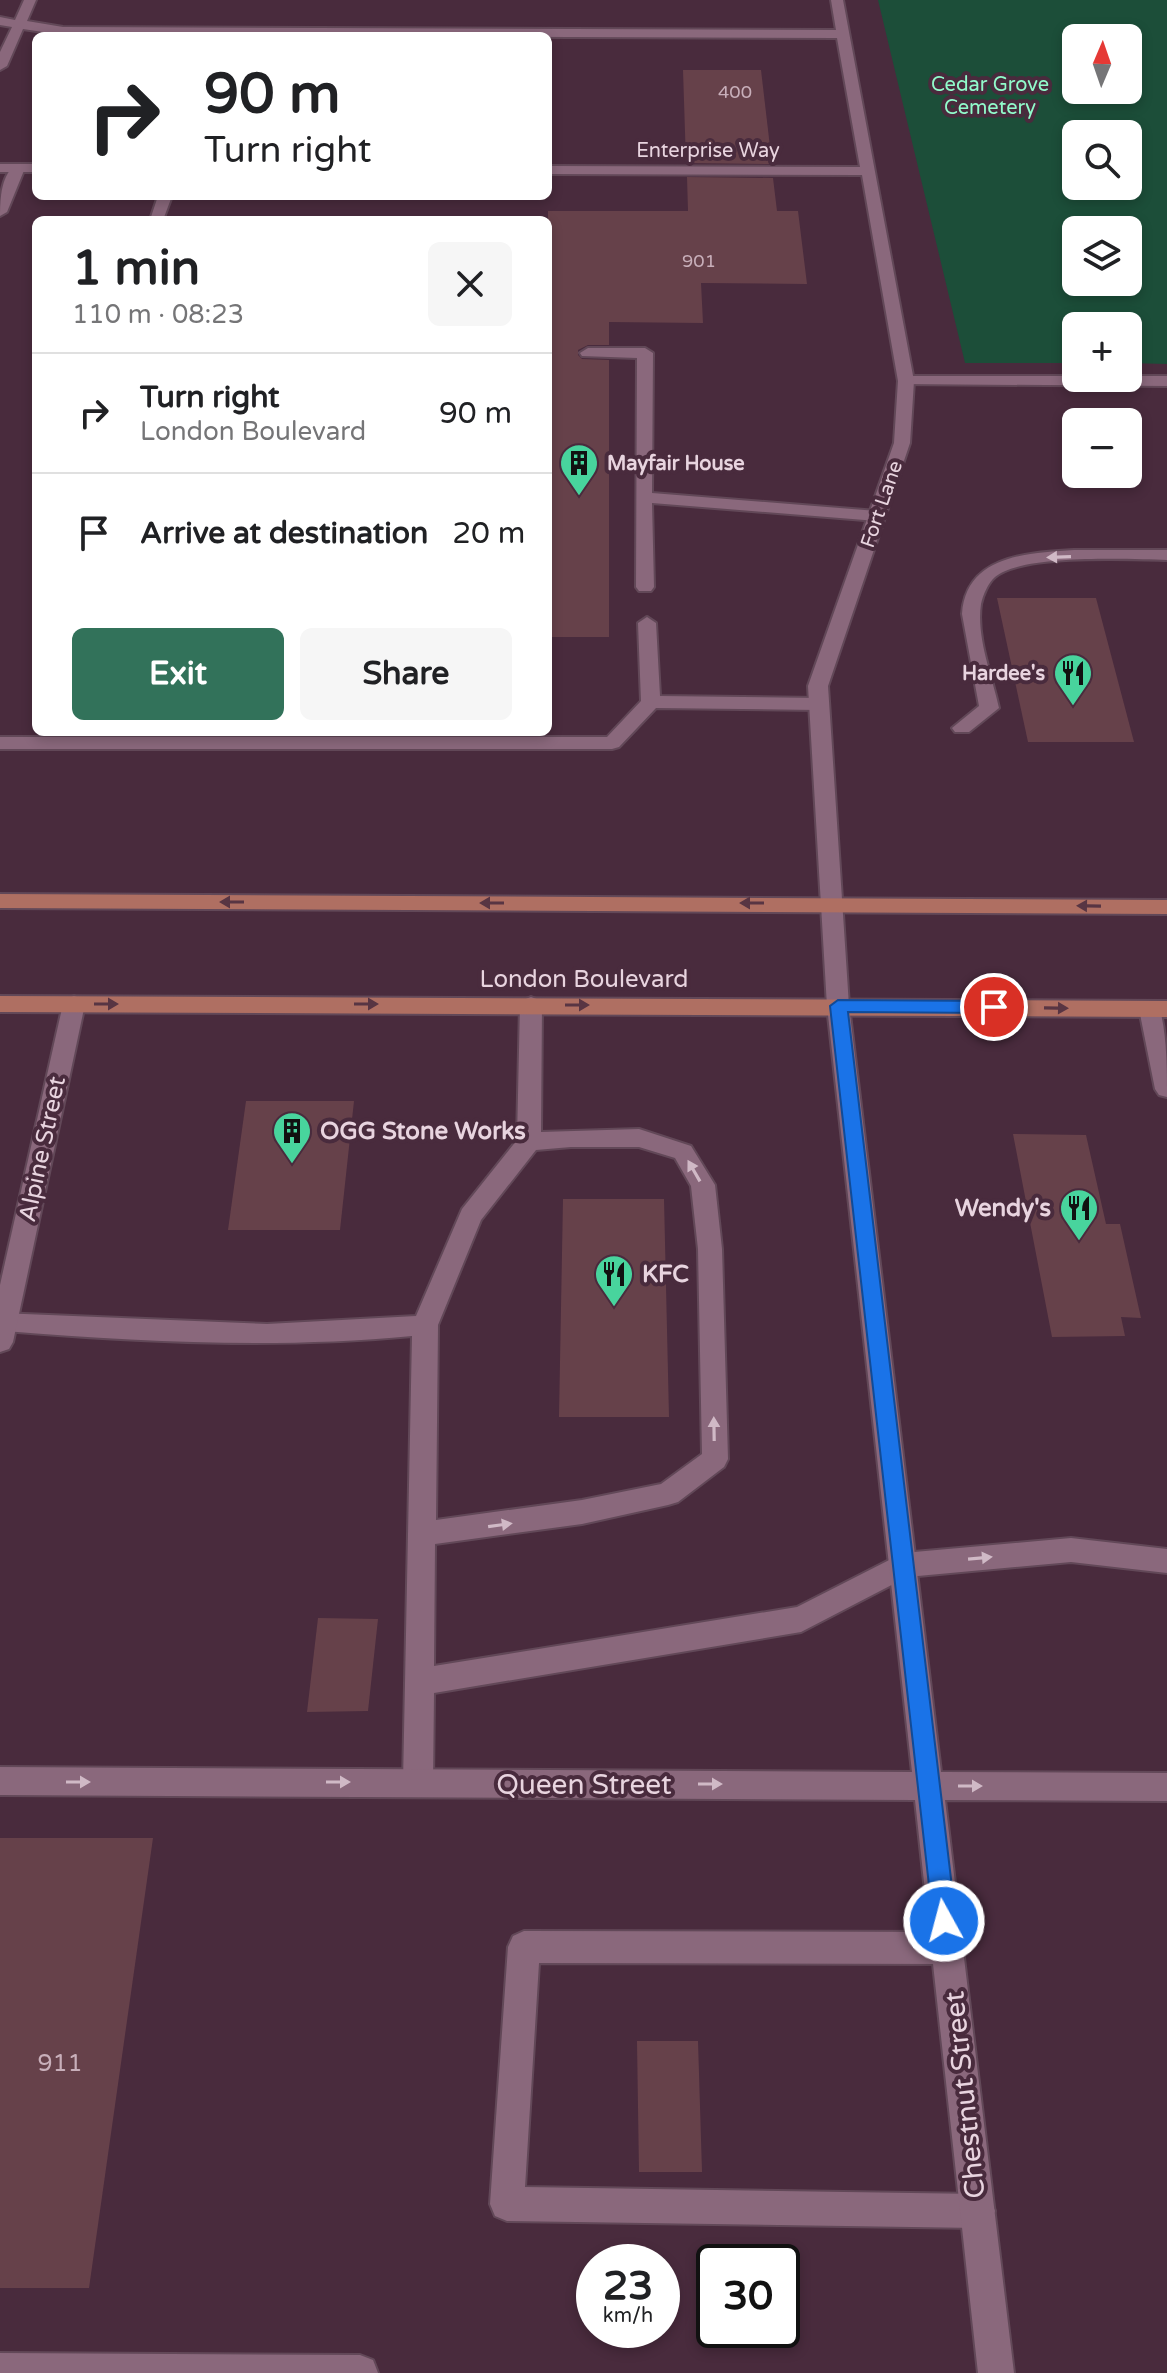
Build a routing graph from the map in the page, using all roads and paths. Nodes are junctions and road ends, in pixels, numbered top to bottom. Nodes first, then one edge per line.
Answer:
1 (30, 0) edge
2 (837, 0) edge
3 (0, 21) edge
4 (19, 24) junction
5 (323, 32) edge
6 (552, 33) edge
7 (843, 34) junction
8 (0, 66) edge
9 (0, 168) edge
10 (18, 168) junction
11 (32, 168) edge
12 (552, 170) edge
13 (868, 171) junction
14 (0, 212) edge
15 (588, 353) dead end
16 (906, 381) junction
17 (1167, 381) edge
18 (643, 497) junction
19 (877, 516) junction
20 (1167, 555) edge
21 (645, 587) dead end
22 (647, 623) dead end
23 (651, 702) junction
24 (819, 704) junction
25 (962, 728) dead end
26 (62, 736) edge
27 (229, 738) edge
28 (0, 743) edge
29 (48, 743) junction
30 (0, 901) edge
31 (830, 904) junction
32 (1167, 907) edge
33 (0, 1004) edge
34 (74, 1004) junction
35 (531, 1005) junction
36 (838, 1006) junction
37 (1158, 1009) edge
38 (1167, 1089) edge
39 (529, 1142) junction
40 (425, 1325) junction
41 (2, 1331) edge
42 (422, 1534) junction
43 (1167, 1561) edge
44 (903, 1565) junction
45 (420, 1682) junction
46 (0, 1781) edge
47 (418, 1783) junction
48 (928, 1786) junction
49 (1167, 1787) edge
50 (948, 1948) junction
51 (978, 2211) junction
52 (0, 2371) edge
53 (360, 2373) edge
54 (996, 2373) edge

1 - 4 street
2 - 7 street, Fort Lane
3 - 4 street
4 - 5 street
4 - 8 street
6 - 7 street
7 - 13 street, Fort Lane
9 - 10 street
10 - 11 street
10 - 14 street
12 - 13 street, Enterprise Way
13 - 16 street, Fort Lane
15 - 18 street
16 - 17 street
16 - 19 street, Fort Lane
18 - 19 street
18 - 21 street
19 - 24 street, Fort Lane
20 -> 25 street
22 - 23 street
23 - 24 street
23 - 27 street
24 - 31 street, Fort Lane
26 - 29 street
27 - 29 street
28 - 29 street
31 -> 30 main road
32 -> 31 main road
31 - 36 street, Fort Lane
33 - 34 main road, London Boulevard
34 -> 35 main road, London Boulevard
34 - 41 street, Alpine Street
35 -> 36 main road, London Boulevard
35 - 39 street
36 -> 37 main road, London Boulevard
36 - 44 street, Chestnut Street
37 - 38 street
39 - 40 street
42 -> 39 street
40 - 41 street
40 - 42 street
42 - 45 street
44 -> 43 street
44 - 45 street
44 - 48 street, Chestnut Street
45 - 47 street
46 -> 47 street, Queen Street
47 -> 48 street, Queen Street
48 -> 49 street, Queen Street
48 - 50 street, Chestnut Street
50 - 51 street, Chestnut Street
50 - 51 street
51 - 54 street, Chestnut Street
52 - 53 street

